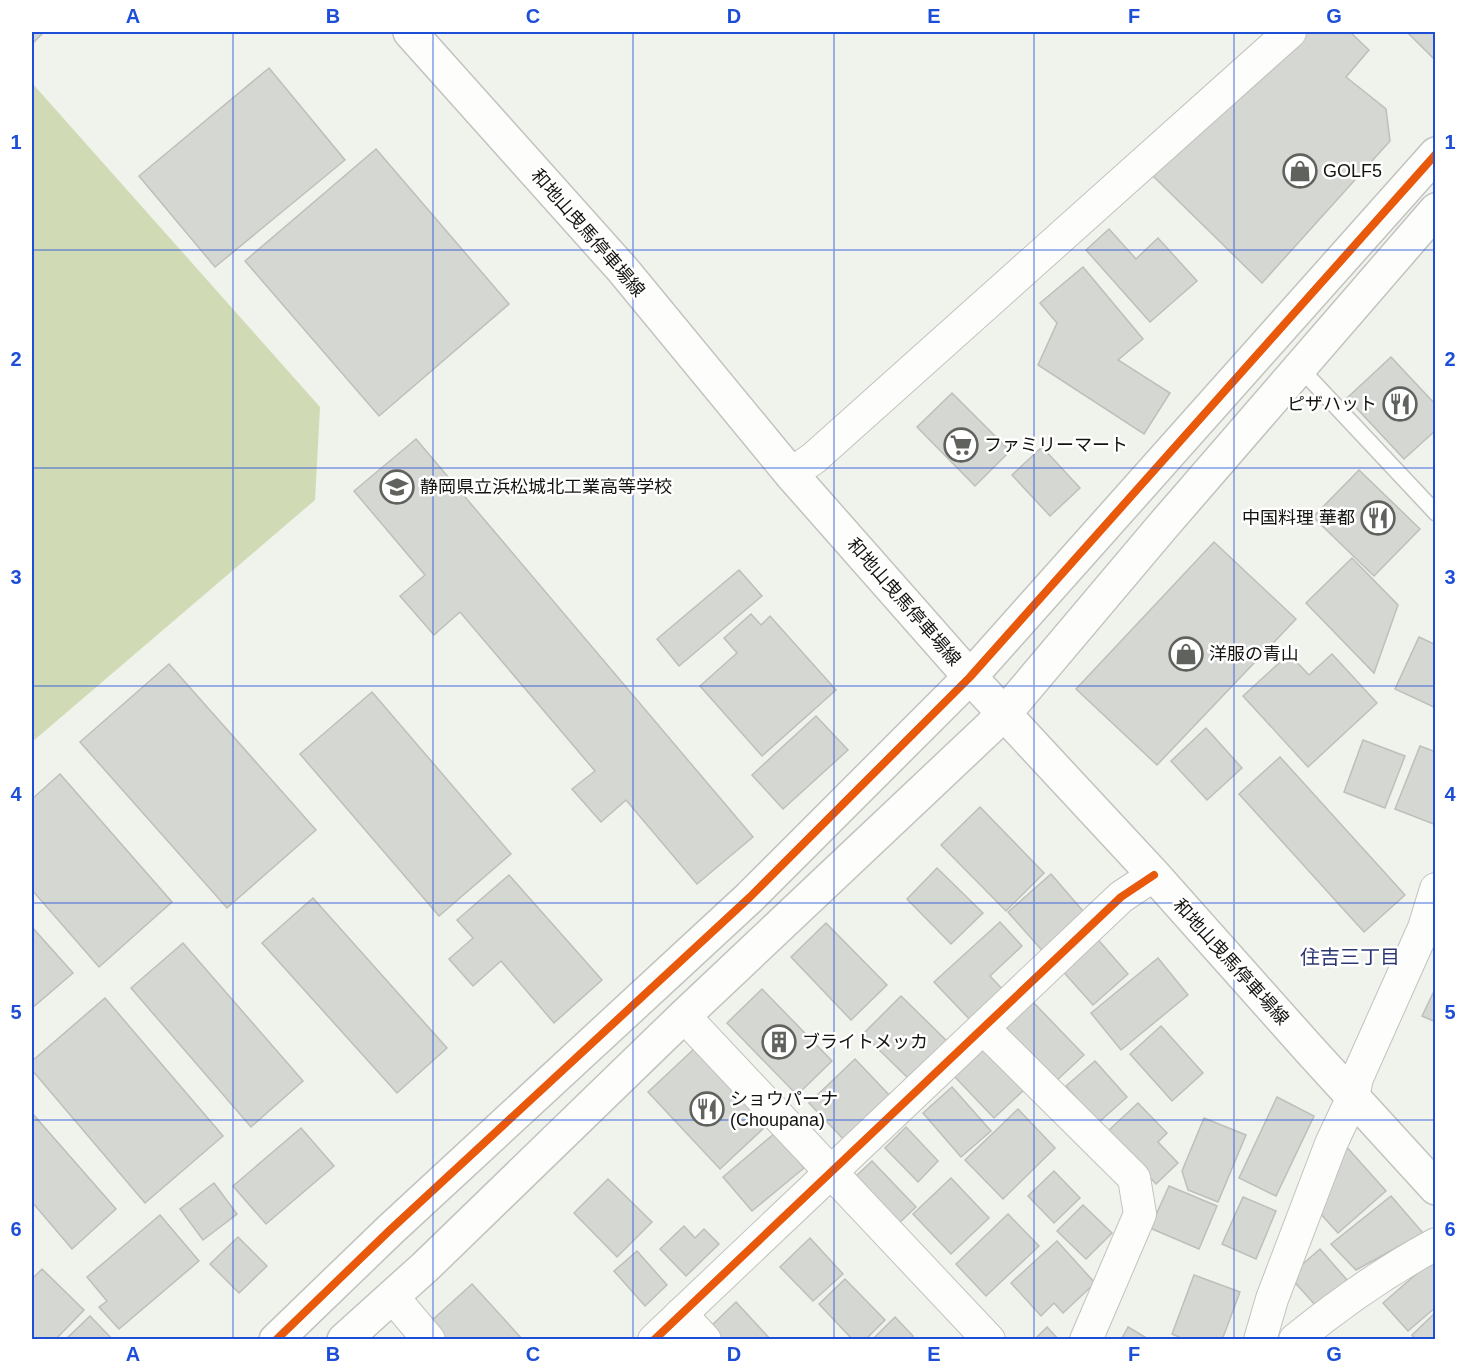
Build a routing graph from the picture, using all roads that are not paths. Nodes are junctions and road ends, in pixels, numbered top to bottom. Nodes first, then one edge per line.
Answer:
1 (410, 32) edge
2 (1290, 32) edge
3 (1436, 154) edge
4 (1436, 210) edge
5 (1300, 368) junction
6 (791, 474) junction
7 (1436, 513) edge
8 (970, 677) junction
9 (1005, 713) junction
10 (1154, 875) junction
11 (1436, 889) edge
12 (684, 1016) junction
13 (983, 1028) junction
14 (1353, 1097) junction
15 (831, 1171) junction
16 (1436, 1188) edge
17 (1436, 1244) edge
18 (392, 1296) junction
19 (681, 1314) junction
20 (276, 1340) edge
21 (344, 1340) edge
22 (429, 1340) edge
23 (654, 1340) edge
24 (705, 1340) edge
25 (989, 1340) edge
26 (1086, 1340) edge
27 (1260, 1340) edge
28 (1295, 1340) edge

1 - 6 street, 和地山曳馬停車場線
2 - 6 street
3 - 8 street
4 - 5 street
5 - 7 lane
5 - 9 street
6 - 8 street, 和地山曳馬停車場線
8 - 9 street, 和地山曳馬停車場線
8 - 20 street
9 - 10 street, 和地山曳馬停車場線
9 - 12 street
10 - 13 street
10 - 14 street, 和地山曳馬停車場線
11 - 14 street
12 - 15 street
12 - 18 street
13 - 15 street
13 - 26 street
14 - 16 street, 和地山曳馬停車場線
14 - 27 street
15 - 19 street
15 - 25 street
17 - 28 street
18 - 21 street
18 - 22 street
19 - 23 street
19 - 24 street

